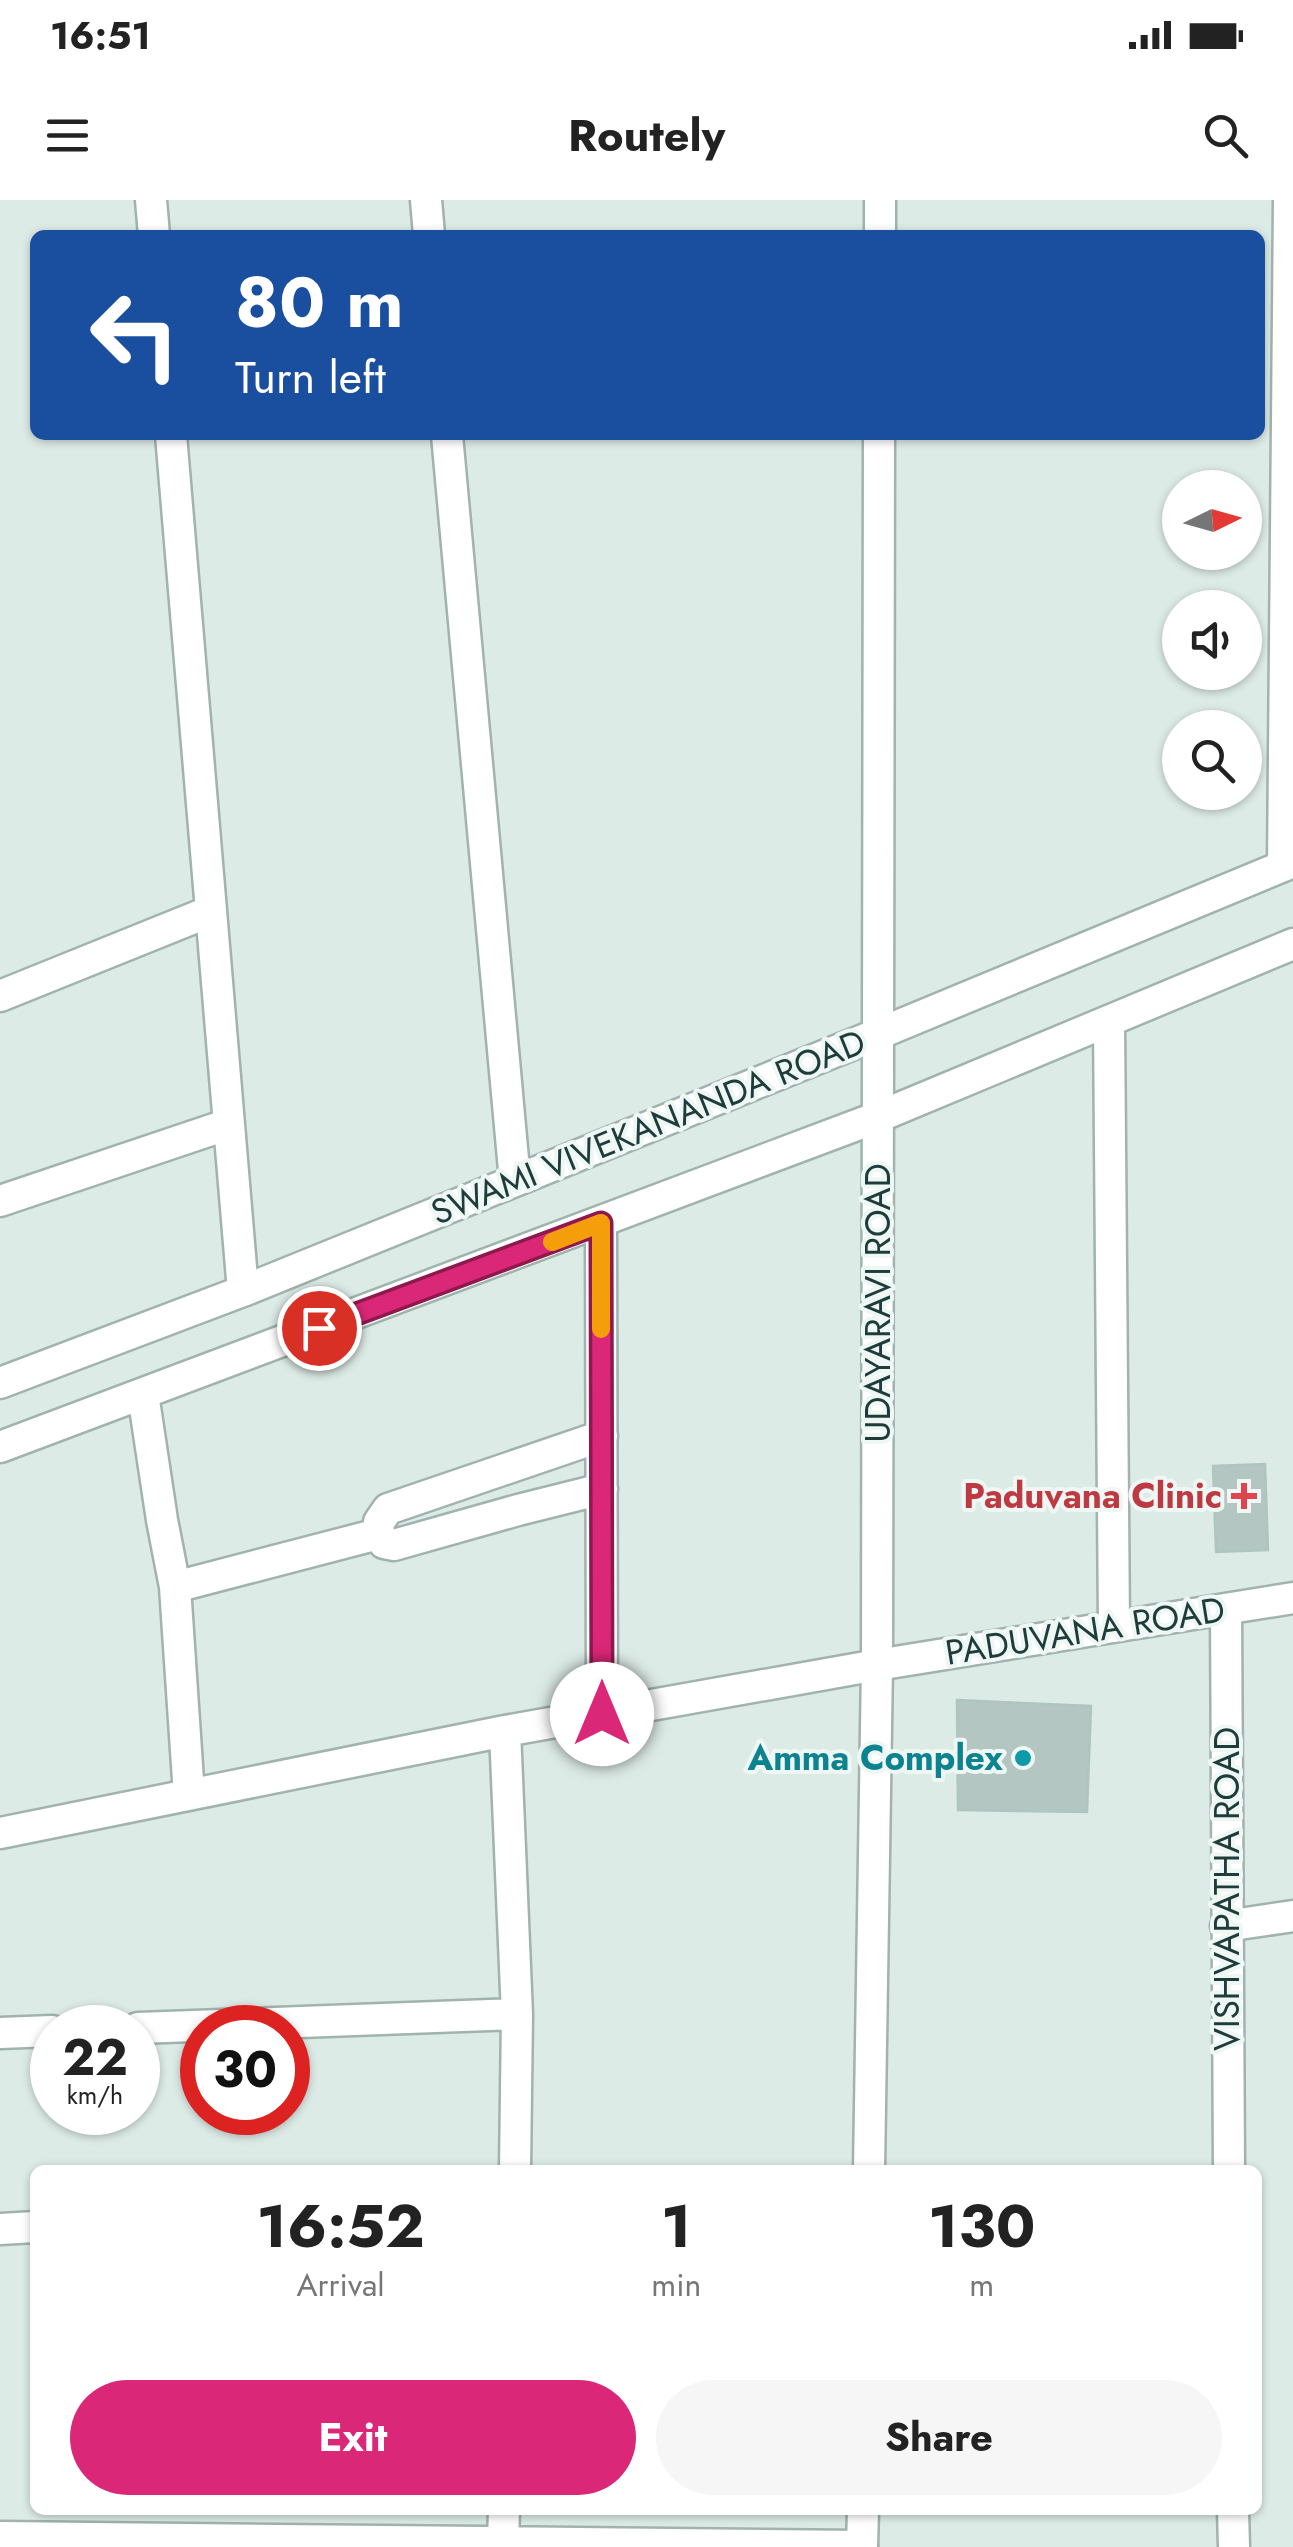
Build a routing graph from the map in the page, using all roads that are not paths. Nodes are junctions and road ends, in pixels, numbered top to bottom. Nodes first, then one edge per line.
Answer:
1 (151, 200) edge
2 (426, 200) edge
3 (880, 200) edge
4 (1289, 200) edge
5 (154, 230) edge
6 (429, 230) edge
7 (880, 230) edge
8 (170, 440) edge
9 (447, 440) edge
10 (879, 440) edge
11 (1288, 864) edge
12 (210, 911) junction
13 (1293, 944) edge
14 (0, 996) edge
15 (1109, 1021) junction
16 (878, 1034) junction
17 (878, 1118) junction
18 (228, 1124) junction
19 (515, 1182) junction
20 (0, 1201) edge
21 (601, 1223) junction
22 (243, 1291) junction
23 (0, 1384) edge
24 (144, 1394) junction
25 (602, 1436) junction
26 (0, 1446) edge
27 (602, 1489) junction
28 (378, 1534) junction
29 (174, 1587) junction
30 (1293, 1598) edge
31 (1226, 1609) junction
32 (1114, 1627) junction
33 (878, 1665) junction
34 (602, 1714) junction
35 (505, 1731) junction
36 (189, 1794) junction
37 (0, 1833) edge
38 (1293, 1916) edge
39 (1226, 1926) junction
40 (518, 2014) junction
41 (160, 2027) edge
42 (30, 2032) edge
43 (0, 2033) edge
44 (515, 2165) edge
45 (868, 2165) edge
46 (1229, 2165) edge
47 (30, 2228) edge
48 (0, 2229) edge
49 (504, 2515) edge
50 (862, 2515) edge
51 (1233, 2515) edge
52 (0, 2537) edge
53 (502, 2542) junction
54 (578, 2545) edge
55 (862, 2547) edge
56 (1234, 2547) edge

1 - 5 street
2 - 6 street
3 - 7 street
4 - 11 street
8 - 12 street
9 - 19 street
10 - 16 street, UDAYARAVI ROAD
11 - 16 street, SWAMI VIVEKANANDA ROAD
12 - 14 street
12 - 18 street
13 - 15 street
15 - 17 street
15 - 32 street
16 - 17 street, UDAYARAVI ROAD
16 - 19 street, SWAMI VIVEKANANDA ROAD
17 - 21 street
17 - 33 street, UDAYARAVI ROAD
18 - 20 street
18 - 22 street
19 - 22 street, SWAMI VIVEKANANDA ROAD
21 - 24 street
21 - 25 street
22 - 23 street, SWAMI VIVEKANANDA ROAD
24 - 26 street
24 - 29 street
25 - 27 street
25 - 28 street
27 - 28 street
27 - 34 street
28 - 29 street
29 - 36 street
30 - 31 street, PADUVANA ROAD
31 - 32 street, PADUVANA ROAD
31 - 39 street, VISHVAPATHA ROAD
32 - 33 street, PADUVANA ROAD
33 - 34 street, PADUVANA ROAD
33 - 45 street, UDAYARAVI ROAD
34 - 35 street, PADUVANA ROAD
35 - 36 street, PADUVANA ROAD
35 - 40 street
36 - 37 street, PADUVANA ROAD
38 - 39 street
39 - 46 street, VISHVAPATHA ROAD
40 - 41 street
40 - 44 street
42 - 43 street
47 - 48 street
49 - 53 street
50 - 55 street
51 - 56 street
52 - 53 street
53 - 54 street
54 - 55 street

